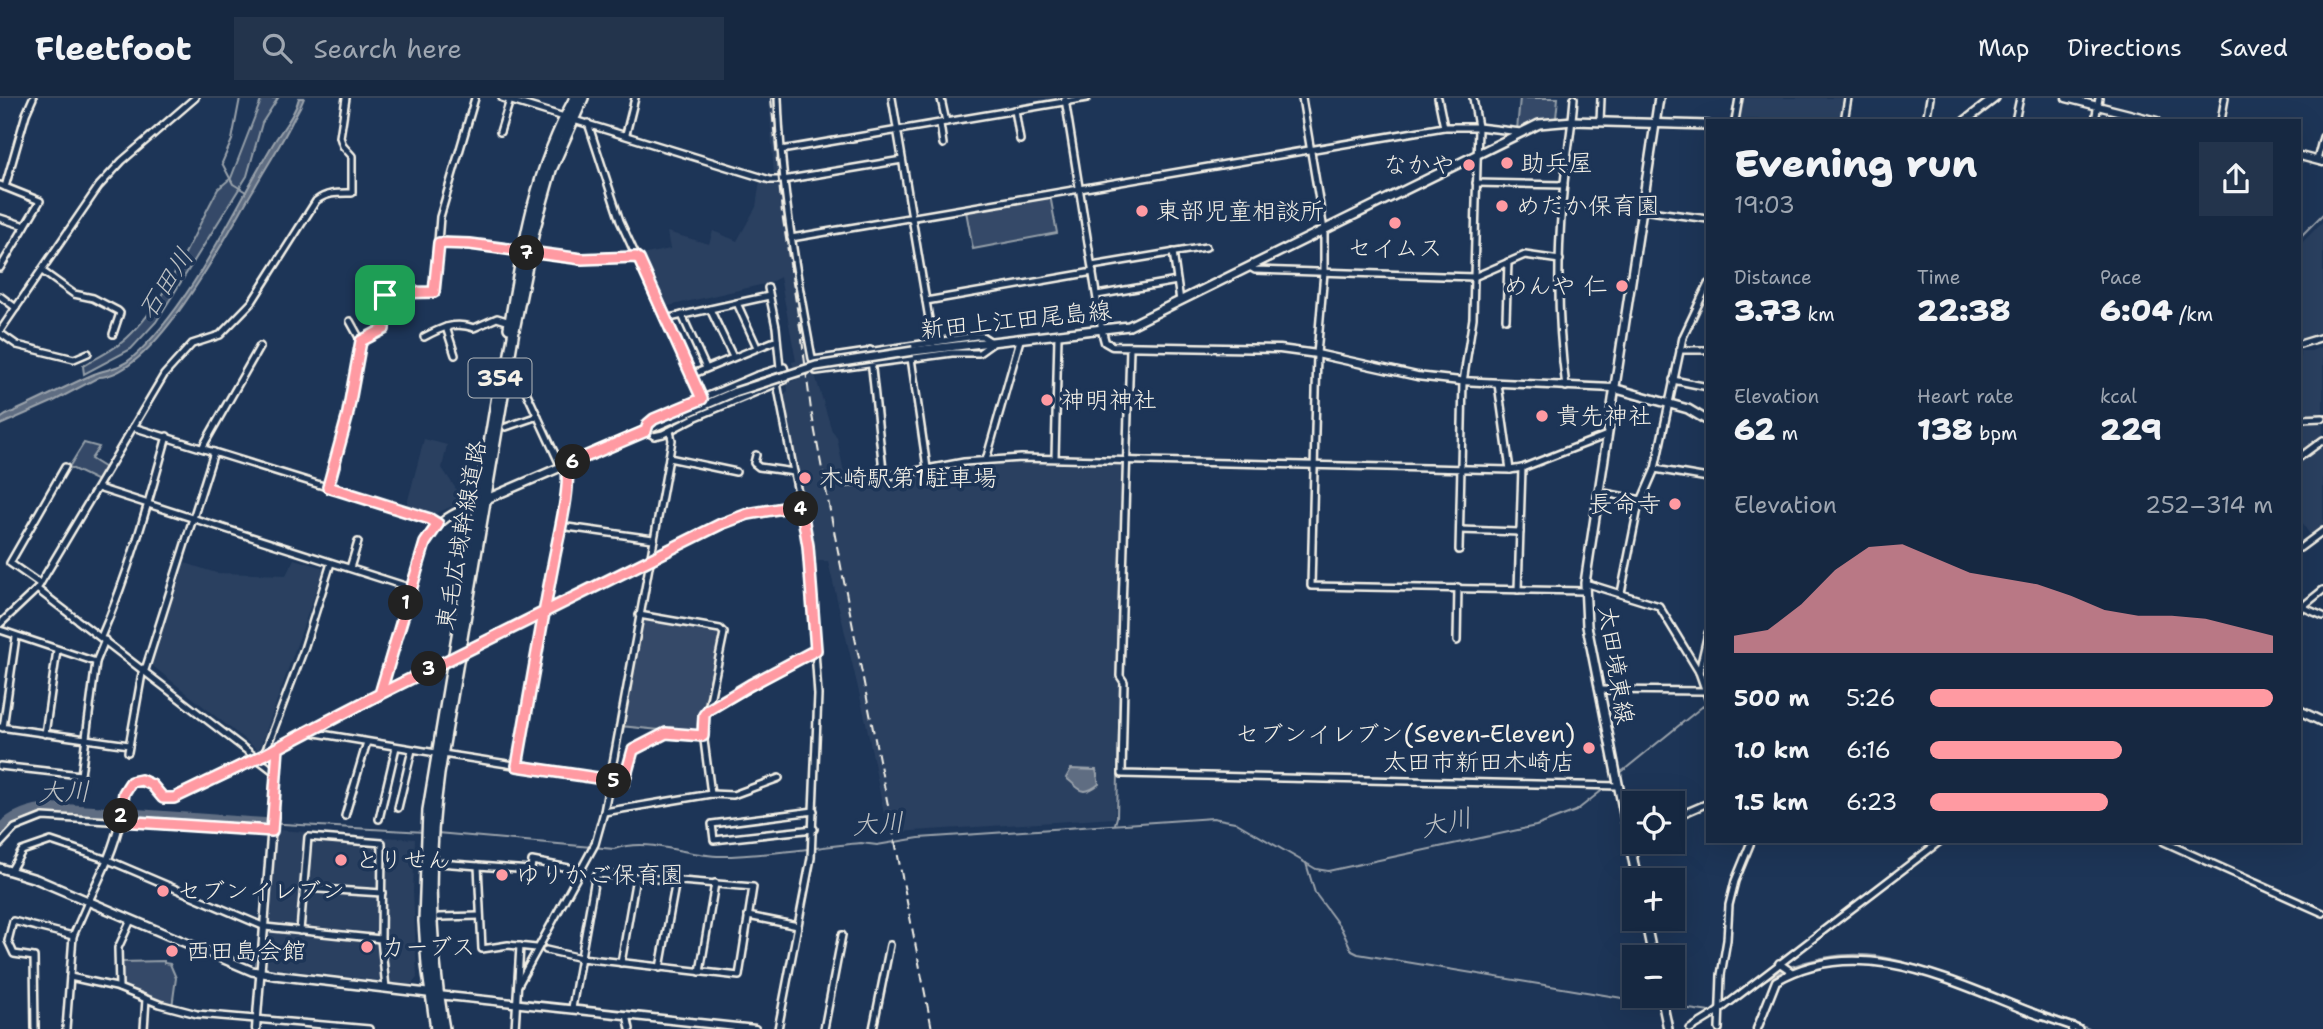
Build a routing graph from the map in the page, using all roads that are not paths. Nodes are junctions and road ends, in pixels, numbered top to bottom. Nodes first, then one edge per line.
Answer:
1 (33, 98) edge
2 (195, 98) edge
3 (346, 98) edge
4 (475, 98) edge
5 (502, 98) edge
6 (575, 98) edge
7 (583, 98) edge
8 (635, 98) edge
9 (778, 98) edge
10 (892, 98) edge
11 (1087, 98) edge
12 (1302, 98) edge
13 (1438, 98) edge
14 (1472, 98) edge
15 (1574, 98) edge
16 (1601, 98) edge
17 (1659, 98) edge
18 (1739, 98) edge
19 (1848, 98) edge
20 (1930, 98) edge
21 (1995, 98) edge
22 (2020, 98) edge
23 (2066, 98) edge
24 (2225, 98) edge
25 (941, 99) edge
26 (510, 100) junction
27 (1065, 100) edge
28 (2099, 102) edge
29 (1015, 110) junction
30 (569, 117) junction
31 (1735, 119) edge
32 (1844, 119) edge
33 (1926, 119) edge
34 (1968, 119) edge
35 (2015, 119) edge
36 (2151, 119) edge
37 (2221, 119) edge
38 (1573, 121) junction
39 (1600, 122) junction
40 (588, 123) junction
41 (943, 123) junction
42 (1655, 123) junction
43 (1706, 125) edge
44 (1444, 127) junction
45 (1478, 127) junction
46 (898, 130) junction
47 (500, 132) dead end
48 (1521, 132) junction
49 (626, 135) junction
50 (2323, 137) edge
51 (1020, 140) dead end
52 (943, 144) dead end
53 (1310, 149) junction
54 (781, 150) junction
55 (1477, 153) junction
56 (2301, 156) edge
57 (902, 160) junction
58 (2320, 161) edge
59 (783, 180) junction
60 (1476, 183) junction
61 (1564, 185) junction
62 (3, 186) edge
63 (1079, 189) junction
64 (1642, 210) junction
65 (0, 218) edge
66 (913, 218) junction
67 (1706, 219) edge
68 (26, 226) junction
69 (1324, 230) junction
70 (791, 238) junction
71 (439, 243) junction
72 (1206, 247) dead end
73 (0, 250) edge
74 (1173, 252) junction
75 (9, 253) junction
76 (526, 253) junction
77 (639, 259) junction
78 (1560, 260) junction
79 (1508, 262) junction
80 (1250, 267) junction
81 (0, 268) edge
82 (1093, 269) junction
83 (42, 271) junction
84 (1324, 272) junction
85 (1474, 277) junction
86 (1177, 281) junction
87 (768, 288) dead end
88 (1706, 289) edge
89 (1097, 295) junction
90 (0, 296) edge
91 (769, 296) junction
92 (926, 301) junction
93 (1180, 302) junction
94 (737, 303) junction
95 (16, 308) junction
96 (710, 309) junction
97 (682, 315) junction
98 (666, 319) junction
99 (1506, 319) dead end
100 (350, 321) dead end
101 (510, 322) junction
102 (446, 327) junction
103 (1102, 331) junction
104 (0, 332) edge
105 (113, 334) dead end
106 (1058, 336) junction
107 (424, 337) dead end
108 (2323, 337) edge
109 (777, 340) junction
110 (1020, 340) junction
111 (361, 341) junction
112 (933, 343) junction
113 (993, 343) junction
114 (2301, 344) edge
115 (260, 346) dead end
116 (757, 347) junction
117 (1130, 348) junction
118 (870, 350) junction
119 (1679, 350) junction
120 (1706, 350) edge
121 (88, 353) dead end
122 (1317, 354) junction
123 (455, 355) dead end
124 (912, 355) junction
125 (733, 357) junction
126 (813, 360) junction
127 (872, 363) junction
128 (706, 368) junction
129 (780, 368) junction
130 (508, 370) junction
131 (691, 374) junction
132 (1673, 380) junction
133 (1463, 382) junction
134 (777, 383) junction
135 (1498, 384) junction
136 (1566, 387) junction
137 (1706, 387) edge
138 (1613, 388) junction
139 (702, 399) junction
140 (1669, 402) junction
141 (538, 416) junction
142 (2323, 418) edge
143 (2301, 419) edge
144 (1706, 420) edge
145 (133, 427) junction
146 (506, 427) dead end
147 (646, 431) junction
148 (670, 431) junction
149 (1607, 435) junction
150 (167, 436) junction
151 (2323, 440) edge
152 (202, 448) junction
153 (214, 452) junction
154 (755, 456) dead end
155 (2301, 456) edge
156 (669, 458) junction
157 (1055, 458) junction
158 (1127, 459) junction
159 (986, 460) junction
160 (1315, 464) junction
161 (563, 466) junction
162 (65, 467) dead end
163 (1462, 467) junction
164 (927, 468) junction
165 (1522, 468) junction
166 (1655, 469) junction
167 (1510, 470) junction
168 (736, 472) dead end
169 (794, 472) junction
170 (886, 475) junction
171 (1706, 478) edge
172 (847, 483) dead end
173 (328, 487) junction
174 (98, 488) junction
175 (1599, 492) junction
176 (488, 498) junction
177 (1642, 500) junction
178 (478, 503) junction
179 (147, 505) junction
180 (801, 505) junction
181 (192, 519) junction
182 (438, 524) junction
183 (560, 526) junction
184 (1460, 530) junction
185 (2323, 531) edge
186 (1520, 532) junction
187 (653, 539) junction
188 (358, 542) dead end
189 (2301, 547) edge
190 (1459, 550) dead end
191 (649, 559) junction
192 (331, 563) junction
193 (349, 568) junction
194 (39, 586) junction
195 (1458, 587) junction
196 (1585, 587) junction
197 (411, 588) junction
198 (1518, 590) junction
199 (2323, 590) edge
200 (1621, 593) junction
201 (2301, 606) edge
202 (545, 612) junction
203 (639, 615) junction
204 (2323, 616) edge
205 (0, 624) edge
206 (0, 630) edge
207 (16, 637) junction
208 (103, 639) junction
209 (1457, 640) dead end
210 (1706, 641) edge
211 (57, 650) junction
212 (816, 650) junction
213 (456, 656) junction
214 (390, 660) junction
215 (96, 662) junction
216 (144, 669) junction
217 (1699, 671) junction
218 (401, 683) junction
219 (1599, 690) junction
220 (1704, 691) junction
221 (380, 694) junction
222 (1706, 694) edge
223 (708, 710) junction
224 (2301, 711) edge
225 (2323, 722) edge
226 (2, 728) edge
227 (312, 729) junction
228 (45, 734) junction
229 (703, 736) junction
230 (86, 739) junction
231 (367, 742) junction
232 (396, 747) junction
233 (278, 748) junction
234 (412, 750) junction
235 (439, 753) junction
236 (261, 757) junction
237 (0, 766) edge
238 (517, 766) junction
239 (276, 773) junction
240 (779, 778) dead end
241 (609, 780) junction
242 (1618, 782) junction
243 (711, 794) junction
244 (1622, 798) edge
245 (1706, 804) edge
246 (397, 807) dead end
247 (814, 811) junction
248 (604, 812) junction
249 (1685, 813) edge
250 (345, 816) dead end
251 (379, 819) dead end
252 (120, 821) junction
253 (814, 829) junction
254 (272, 831) junction
255 (1751, 843) edge
256 (1938, 843) edge
257 (2166, 843) edge
258 (0, 844) edge
259 (108, 860) junction
260 (439, 863) dead end
261 (478, 866) junction
262 (0, 868) edge
263 (11, 870) junction
264 (579, 870) junction
265 (636, 877) junction
266 (676, 880) junction
267 (715, 883) junction
268 (304, 888) junction
269 (382, 893) junction
270 (88, 902) junction
271 (2323, 913) edge
272 (480, 916) junction
273 (748, 916) junction
274 (439, 917) dead end
275 (131, 920) junction
276 (798, 926) junction
277 (265, 927) junction
278 (300, 931) junction
279 (842, 935) dead end
280 (74, 936) junction
281 (381, 939) junction
282 (890, 945) dead end
283 (520, 946) junction
284 (536, 948) junction
285 (546, 950) dead end
286 (581, 958) junction
287 (621, 963) junction
288 (1779, 963) junction
289 (660, 968) junction
290 (261, 972) junction
291 (700, 972) junction
292 (1792, 972) junction
293 (70, 977) junction
294 (517, 985) junction
295 (119, 988) junction
296 (386, 988) junction
297 (435, 994) junction
298 (146, 999) junction
299 (516, 1003) junction
300 (572, 1008) junction
301 (1664, 1008) edge
302 (1719, 1010) junction
303 (627, 1015) junction
304 (2041, 1016) joint
305 (257, 1018) junction
306 (2075, 1028) edge
307 (35, 1029) edge
308 (66, 1029) edge
309 (144, 1029) edge
310 (256, 1029) edge
311 (369, 1029) edge
312 (436, 1029) edge
313 (444, 1029) edge
314 (514, 1029) edge
315 (630, 1029) edge
316 (755, 1029) edge
317 (778, 1029) edge
318 (824, 1029) edge
319 (873, 1029) edge
320 (1668, 1029) edge
321 (1690, 1029) edge
322 (1719, 1029) edge
323 (1757, 1029) edge

1 - 62 street
2 - 83 street
3 - 145 street
4 - 71 street
5 - 26 street
6 - 30 highway, 東毛広域幹線道路 / 354
7 - 30 highway, 東毛広域幹線道路 / 354
8 - 49 street
9 - 54 street
10 - 46 street
11 - 27 street
12 - 53 street
13 - 44 street
14 - 45 street
15 - 38 street
16 - 39 street
17 - 42 main road, 太田境東線
18 - 31 street
19 - 32 street
20 - 33 street
21 - 34 main road
22 - 35 street
23 - 28 street
24 - 37 street
25 - 41 street
26 - 30 street
26 - 47 street
27 - 29 street
27 - 63 street
28 - 36 street
29 - 41 street
29 - 51 street
30 - 40 street
30 - 76 highway, 東毛広域幹線道路 / 354
38 - 39 main road, 新田上江田尾島線
38 - 48 main road, 新田上江田尾島線
38 - 61 street
39 - 42 main road, 新田上江田尾島線
40 - 49 street
40 - 77 street
41 - 46 street
41 - 52 street
42 - 43 main road, 新田上江田尾島線
42 - 64 main road, 太田境東線
44 - 45 street
44 - 53 street
45 - 48 street
45 - 55 street
46 - 54 street
46 - 57 street
48 - 55 main road, 新田上江田尾島線
49 - 59 street
50 - 58 street
53 - 63 street
53 - 69 street
54 - 59 street
55 - 60 street
55 - 69 main road, 新田上江田尾島線
56 - 58 street
57 - 59 street
57 - 66 street
59 - 70 street
60 - 61 street
60 - 85 street
61 - 78 street
62 - 68 street
63 - 66 street
63 - 82 street
64 - 67 street
64 - 138 main road, 太田境東線
65 - 68 street
66 - 70 street
66 - 92 street
68 - 75 street
69 - 80 main road, 新田上江田尾島線
69 - 84 street
70 - 126 street
71 - 76 street
71 - 111 street
72 - 74 street
73 - 75 street
74 - 82 street
74 - 86 street
75 - 81 street
76 - 77 street
76 - 101 highway, 東毛広域幹線道路 / 354
76 - 130 highway, 東毛広域幹線道路 / 354
77 - 98 street
78 - 79 street
78 - 136 street
79 - 85 street
79 - 99 street
80 - 84 street
80 - 93 main road, 新田上江田尾島線
82 - 89 street
82 - 92 street
83 - 95 street
83 - 105 street
84 - 85 street
84 - 122 street
85 - 133 street
86 - 89 street
86 - 93 street
87 - 91 street
88 - 119 street
89 - 103 street
90 - 95 street
91 - 94 street
91 - 109 street
92 - 112 street
93 - 103 main road, 新田上江田尾島線
94 - 96 street
94 - 116 street
95 - 104 street
96 - 97 street
96 - 125 street
97 - 98 street
97 - 128 street
98 - 131 street
100 - 111 street
101 - 102 street
101 - 178 highway, 東毛広域幹線道路 / 354
102 - 107 street
102 - 123 street
103 - 106 main road, 新田上江田尾島線
103 - 117 street
104 - 121 street
106 - 110 main road, 新田上江田尾島線
106 - 157 street
108 - 114 street
109 - 116 street
109 - 129 street
110 - 113 main road, 新田上江田尾島線
110 - 159 street
111 - 173 street
112 - 113 street
112 - 118 street
113 - 124 main road, 新田上江田尾島線
113 - 124 street
115 - 152 street
116 - 125 street
117 - 122 street
117 - 158 street
118 - 126 street
118 - 127 street
119 - 120 street
119 - 132 street
122 - 133 street
122 - 160 street
124 - 127 street
124 - 147 main road, 新田上江田尾島線, bridge
124 - 164 street
125 - 128 street
126 - 127 street
127 - 170 street
128 - 131 street
129 - 134 street
129 - 139 street
130 - 141 street
130 - 176 highway, 東毛広域幹線道路 / 354
131 - 139 street
132 - 137 street
132 - 140 street
133 - 135 street
133 - 163 street
134 - 148 street
134 - 169 street
135 - 136 street
135 - 167 street
136 - 138 street
138 - 140 main road
138 - 149 main road, 太田境東線
139 - 147 street
140 - 144 main road
140 - 166 street
141 - 146 street
141 - 161 street
142 - 143 street
145 - 150 street
145 - 174 street
147 - 148 street
147 - 161 main road, 新田上江田尾島線
148 - 156 street
149 - 165 street
149 - 175 main road, 太田境東線
150 - 152 street
150 - 179 street
151 - 155 street
152 - 153 street
153 - 173 street
153 - 181 street
154 - 169 street
156 - 168 street
156 - 187 street
157 - 158 street
157 - 159 street
158 - 160 street
158 - 242 street
159 - 164 street
160 - 163 street
160 - 195 street
161 - 176 main road, 新田上江田尾島線
161 - 183 street
162 - 194 street
163 - 167 street
163 - 184 street
164 - 170 street
165 - 167 street
165 - 186 street
166 - 171 street
166 - 177 street
169 - 180 street
170 - 172 street
173 - 182 street
174 - 179 street
174 - 194 street
175 - 177 street
175 - 196 main road, 太田境東線
176 - 178 main road, 新田上江田尾島線
176 - 213 highway, 東毛広域幹線道路 / 354
177 - 200 street
178 - 182 street
178 - 213 highway, 東毛広域幹線道路 / 354
179 - 181 street
179 - 208 street
180 - 191 street
180 - 212 street
181 - 192 street
181 - 216 street
182 - 197 street
183 - 187 street
183 - 202 street
184 - 186 street
184 - 190 street
185 - 189 street
186 - 198 street
187 - 191 street
188 - 193 street
191 - 202 street
191 - 203 street
192 - 193 street
192 - 236 street
193 - 197 street
194 - 205 street
194 - 208 street
195 - 198 street
195 - 209 street
196 - 198 street
196 - 200 street
196 - 219 main road, 太田境東線
197 - 214 street
199 - 201 street
200 - 217 street
201 - 204 street
202 - 213 street
202 - 238 street
203 - 223 street
203 - 241 street
206 - 207 street
207 - 211 street
207 - 226 street
208 - 215 street
208 - 216 street
210 - 217 street
211 - 215 street
211 - 228 street
212 - 223 street
212 - 247 street
213 - 218 street
213 - 235 highway, 東毛広域幹線道路 / 354
214 - 218 street
214 - 221 street
215 - 230 street
216 - 230 street
216 - 236 street
217 - 220 street
218 - 221 street
219 - 220 street
219 - 242 main road, 太田境東線
220 - 222 street
221 - 227 street
223 - 229 street
224 - 225 main road
226 - 228 street
227 - 231 street
227 - 233 street
228 - 230 street
229 - 241 street
229 - 243 street
230 - 237 street
231 - 232 street
231 - 250 street
232 - 234 street
232 - 251 street
233 - 236 street
233 - 239 street
234 - 235 street
234 - 246 street
235 - 238 street
235 - 297 highway, 東毛広域幹線道路 / 354
236 - 239 street
236 - 252 street
238 - 241 street
239 - 254 street
240 - 243 street
241 - 248 street
242 - 244 main road, 太田境東線
243 - 248 street
245 - 249 street
247 - 253 street
247 - 253 street
248 - 264 street
252 - 254 street
252 - 258 street
252 - 259 street
253 - 276 street
254 - 277 street
255 - 302 street
256 - 288 street
257 - 271 street
259 - 263 street
259 - 270 street
259 - 277 street
260 - 261 street
261 - 264 street
261 - 272 street
262 - 263 main road
263 - 270 main road
264 - 284 street
265 - 266 street
265 - 286 street
265 - 287 street
266 - 267 street
266 - 289 street
267 - 273 street
267 - 291 street
268 - 269 street
268 - 269 street
268 - 278 street
269 - 281 street
270 - 275 main road
270 - 280 street
272 - 274 street
272 - 283 street
273 - 276 street
273 - 291 street
275 - 290 main road
275 - 295 street
276 - 317 street
277 - 278 street
277 - 290 street
278 - 281 street
279 - 318 street
280 - 293 street
280 - 307 street
281 - 296 street
282 - 319 street
283 - 284 street
283 - 294 street
284 - 294 street
285 - 286 street
286 - 287 street
286 - 300 street
287 - 289 street
288 - 292 street
288 - 302 street
289 - 291 street
290 - 296 main road
290 - 305 street
292 - 304 street
292 - 323 street
293 - 295 street
293 - 308 street
294 - 299 street
295 - 298 street
296 - 297 main road
297 - 299 street
297 - 312 highway, 東毛広域幹線道路 / 354
297 - 313 highway, 東毛広域幹線道路 / 354
298 - 305 street
298 - 309 street
299 - 300 street
299 - 314 street
300 - 303 street
301 - 320 main road
302 - 321 street
302 - 322 street
303 - 315 street
303 - 316 street
304 - 306 street
305 - 310 street
305 - 311 street

